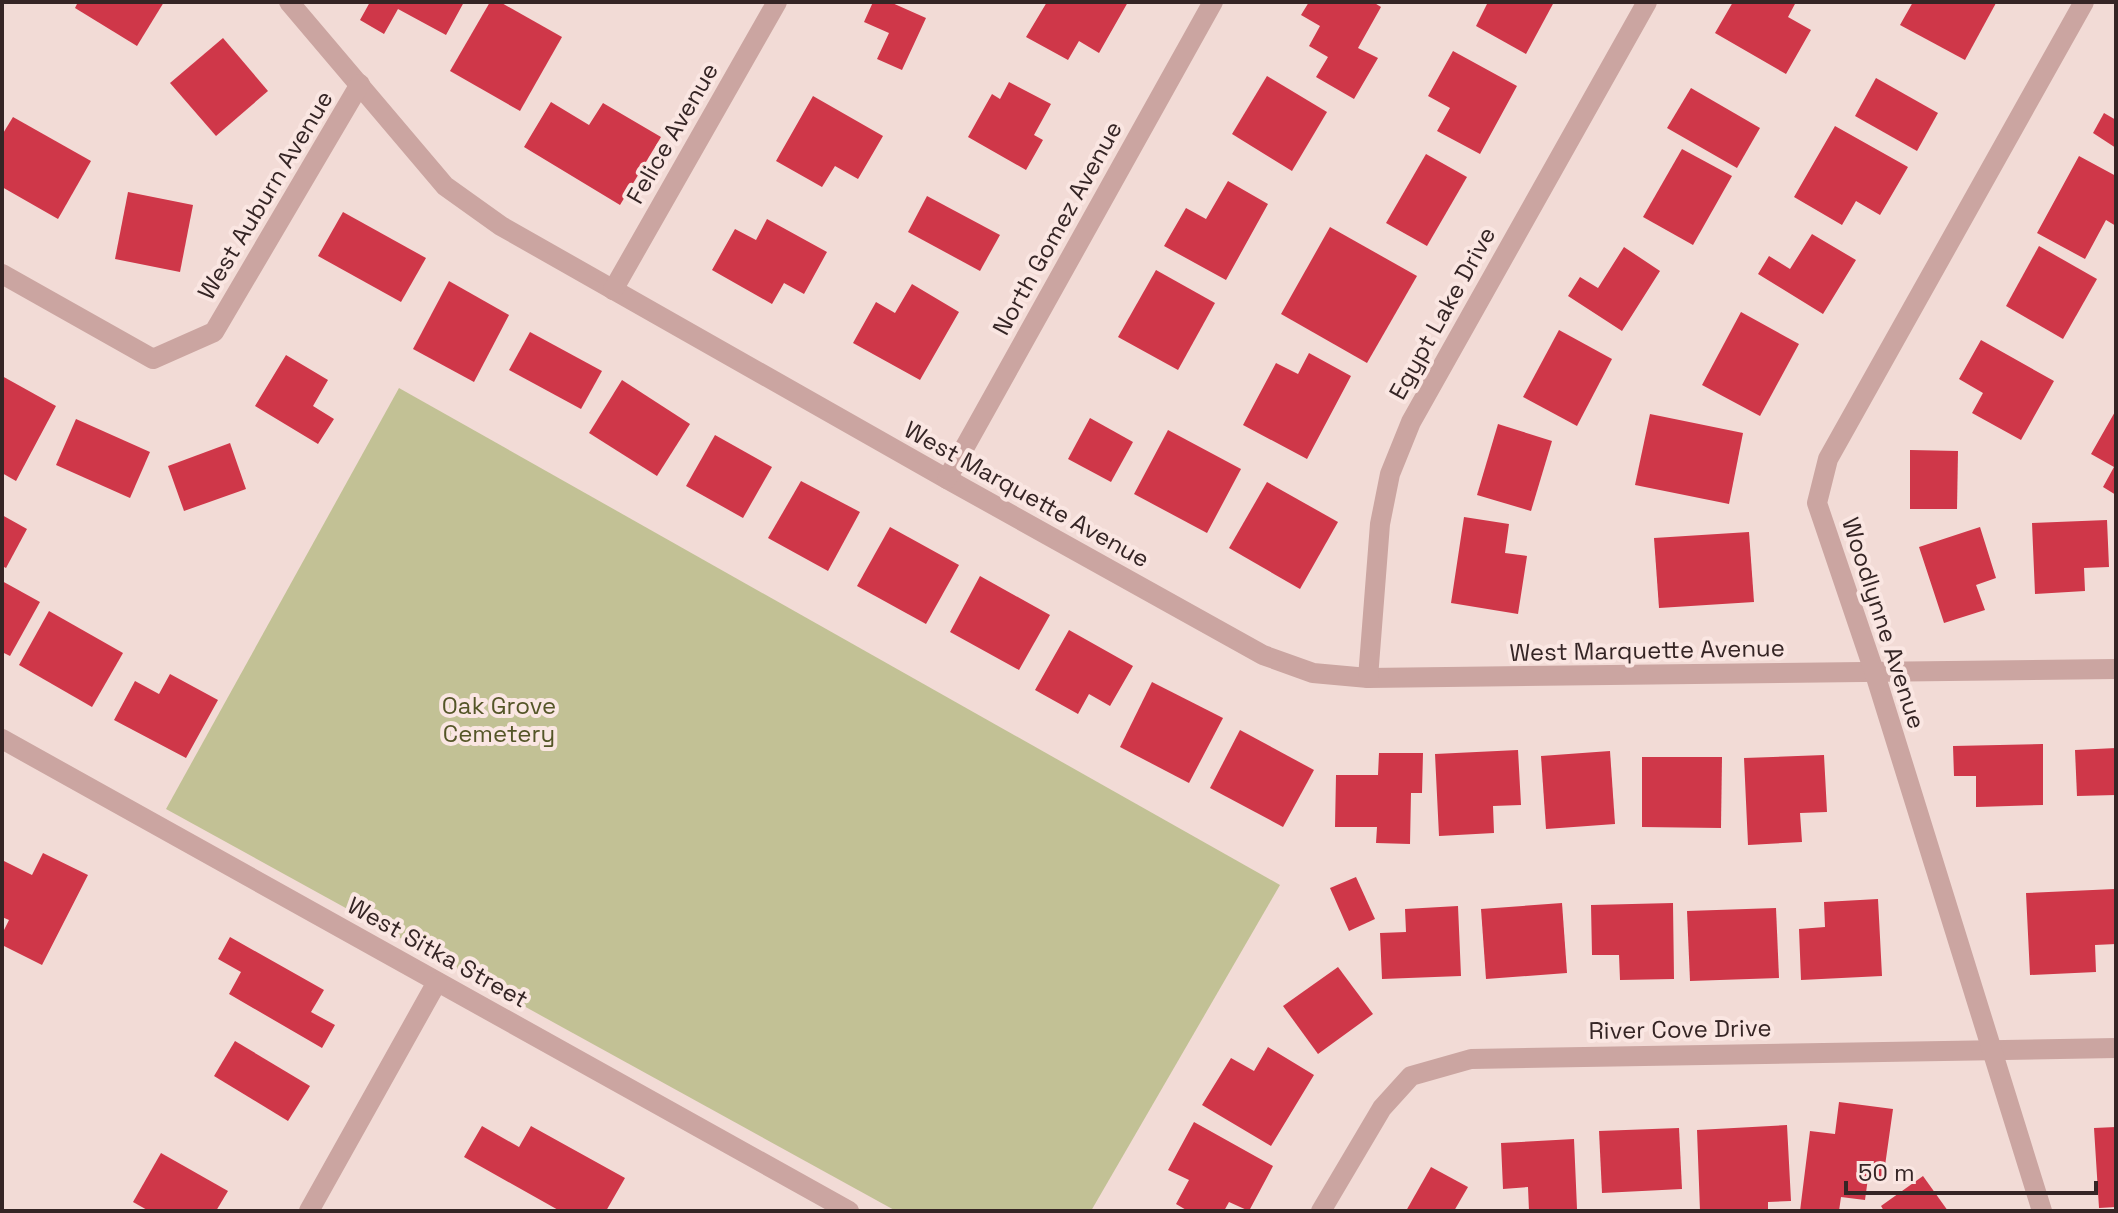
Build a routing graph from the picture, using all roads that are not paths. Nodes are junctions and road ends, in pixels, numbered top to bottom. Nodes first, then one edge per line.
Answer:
1 (289, 2) edge
2 (777, 2) edge
3 (1213, 2) edge
4 (1647, 2) edge
5 (2084, 2) edge
6 (360, 84) junction
7 (2, 274) edge
8 (613, 290) junction
9 (947, 479) junction
10 (2116, 669) edge
11 (1875, 674) junction
12 (1368, 678) junction
13 (2, 739) edge
14 (437, 982) junction
15 (2116, 1048) edge
16 (1991, 1049) junction
17 (309, 1211) edge
18 (849, 1211) edge
19 (1321, 1211) edge
20 (2042, 1211) edge

1 - 6 street, West Marquette Avenue
2 - 8 street, Felice Avenue
3 - 9 street, North Gomez Avenue
4 - 12 street, Egypt Lake Drive
5 - 11 street, Woodlynne Avenue
6 - 7 street, West Auburn Avenue
6 - 8 street, West Marquette Avenue
8 - 9 street, West Marquette Avenue
9 - 12 street, West Marquette Avenue
10 - 11 street, West Marquette Avenue
11 - 12 street, West Marquette Avenue
11 - 16 street, Woodlynne Avenue
13 - 14 street, West Sitka Street
14 - 17 street
14 - 18 street, West Sitka Street
15 - 16 street, River Cove Drive
16 - 19 street, River Cove Drive
16 - 20 street, Woodlynne Avenue

